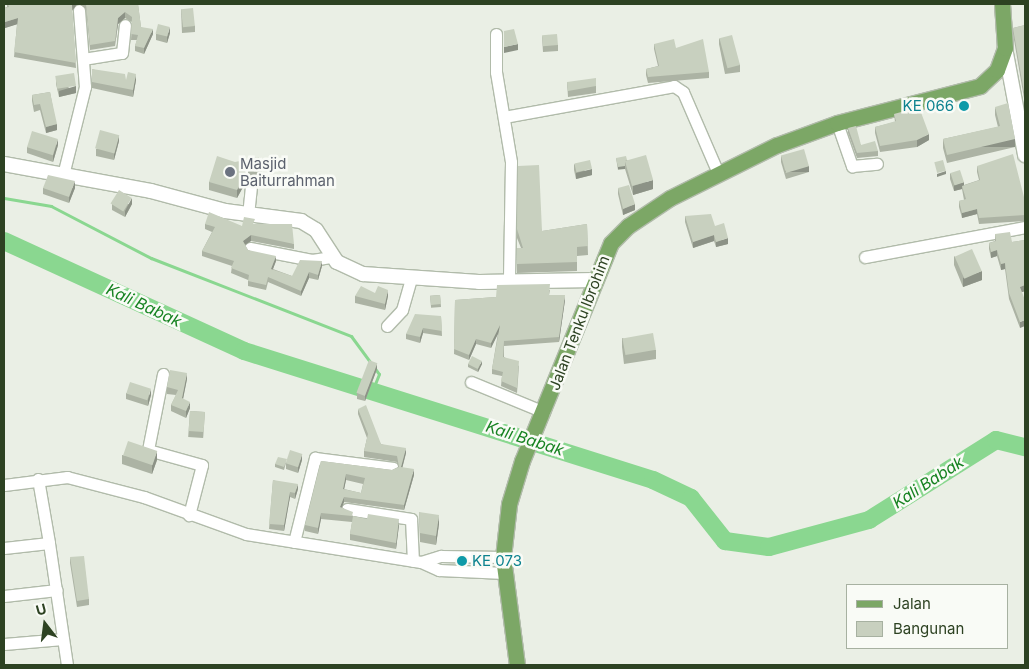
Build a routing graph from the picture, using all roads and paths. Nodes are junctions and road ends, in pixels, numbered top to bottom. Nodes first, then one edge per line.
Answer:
1 (1002, 4) edge
2 (79, 10) dead end
3 (125, 25) dead end
4 (496, 34) dead end
5 (1005, 48) junction
6 (84, 63) junction
7 (504, 117) junction
8 (837, 123) junction
9 (1025, 155) edge
10 (4, 164) edge
11 (878, 164) dead end
12 (718, 173) junction
13 (63, 175) junction
14 (251, 185) dead end
15 (248, 215) junction
16 (1025, 227) edge
17 (250, 248) edge
18 (332, 257) junction
19 (865, 257) dead end
20 (411, 279) junction
21 (595, 280) junction
22 (509, 282) junction
23 (387, 326) dead end
24 (163, 374) dead end
25 (471, 382) dead end
26 (543, 416) junction
27 (393, 468) edge
28 (38, 479) junction
29 (4, 485) edge
30 (346, 508) edge
31 (189, 515) junction
32 (294, 542) junction
33 (50, 543) junction
34 (4, 548) edge
35 (503, 557) junction
36 (417, 561) junction
37 (504, 573) junction
38 (58, 590) junction
39 (4, 596) edge
40 (63, 639) junction
41 (4, 644) edge
42 (67, 665) edge
43 (517, 665) edge

1 - 5 main road, Jalan Tenku Ibrohim
2 - 6 street
3 - 6 street
4 - 7 street
5 - 8 main road, Jalan Tenku Ibrohim
5 - 9 street
6 - 13 street
7 - 12 street
7 - 22 street
8 - 11 street
8 - 12 main road, Jalan Tenku Ibrohim
10 - 13 street
12 - 21 main road, Jalan Tenku Ibrohim
13 - 15 street
14 - 15 street
15 - 18 street
16 - 19 street
17 - 18 street
18 - 20 street
20 - 22 street
20 - 23 street
21 - 22 street
21 - 26 main road, Jalan Tenku Ibrohim
24 - 31 street
25 - 26 street
26 - 35 main road, Jalan Tenku Ibrohim
27 - 32 street
28 - 29 street
28 - 31 street
28 - 33 street
30 - 36 street
31 - 32 street
32 - 36 street
33 - 34 street
33 - 38 street
35 - 36 street
35 - 37 main road, Jalan Tenku Ibrohim
36 - 37 street
37 - 43 main road, Jalan Tenku Ibrohim
38 - 39 street
38 - 40 street
40 - 41 street
40 - 42 street

